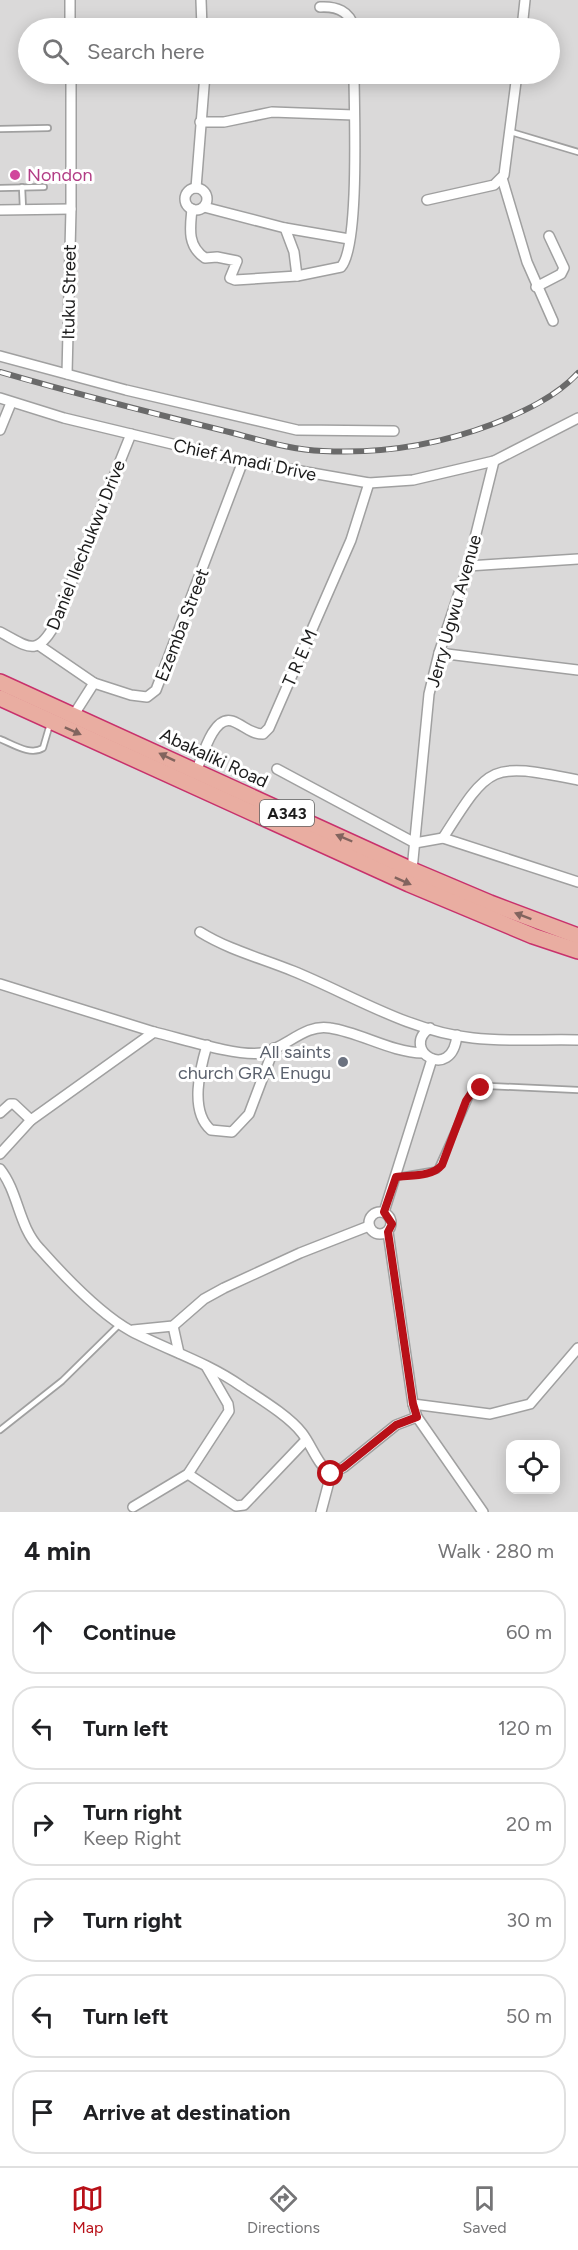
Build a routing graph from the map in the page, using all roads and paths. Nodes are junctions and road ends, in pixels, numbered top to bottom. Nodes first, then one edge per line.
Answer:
1 (70, 0) edge
2 (201, 0) edge
3 (525, 0) edge
4 (320, 7) dead end
5 (70, 18) edge
6 (202, 18) edge
7 (348, 18) edge
8 (523, 18) edge
9 (70, 84) edge
10 (204, 84) edge
11 (354, 84) edge
12 (516, 84) edge
13 (354, 115) junction
14 (200, 122) junction
15 (48, 128) dead end
16 (0, 129) edge
17 (511, 132) junction
18 (578, 152) edge
19 (502, 178) junction
20 (44, 186) dead end
21 (22, 187) junction
22 (0, 188) edge
23 (196, 188) junction
24 (427, 200) dead end
25 (204, 207) junction
26 (192, 209) junction
27 (0, 210) edge
28 (23, 210) junction
29 (71, 210) junction
30 (285, 228) junction
31 (549, 236) dead end
32 (350, 239) junction
33 (297, 276) junction
34 (536, 287) junction
35 (554, 321) dead end
36 (0, 356) edge
37 (67, 374) junction
38 (0, 398) edge
39 (11, 403) junction
40 (578, 418) edge
41 (0, 430) edge
42 (394, 431) dead end
43 (131, 434) junction
44 (243, 460) junction
45 (494, 461) junction
46 (369, 483) junction
47 (578, 559) edge
48 (468, 566) junction
49 (0, 632) edge
50 (40, 646) junction
51 (439, 653) junction
52 (578, 670) edge
53 (0, 682) edge
54 (94, 682) junction
55 (0, 698) edge
56 (73, 716) junction
57 (51, 721) junction
58 (0, 739) edge
59 (277, 769) dead end
60 (196, 771) junction
61 (578, 780) edge
62 (444, 838) junction
63 (415, 843) junction
64 (412, 870) junction
65 (578, 882) edge
66 (200, 932) dead end
67 (578, 936) edge
68 (578, 951) edge
69 (0, 984) edge
70 (430, 1028) junction
71 (153, 1032) junction
72 (457, 1035) junction
73 (578, 1040) edge
74 (207, 1044) junction
75 (274, 1048) junction
76 (427, 1056) junction
77 (576, 1088) edge
78 (0, 1113) edge
79 (31, 1119) junction
80 (0, 1154) edge
81 (0, 1169) edge
82 (396, 1177) junction
83 (384, 1212) junction
84 (369, 1226) junction
85 (388, 1232) junction
86 (121, 1323) junction
87 (173, 1326) junction
88 (129, 1330) junction
89 (578, 1348) edge
90 (178, 1353) junction
91 (206, 1366) junction
92 (413, 1404) junction
93 (417, 1417) junction
94 (0, 1430) edge
95 (305, 1441) junction
96 (188, 1474) junction
97 (331, 1474) junction
98 (133, 1507) dead end
99 (321, 1512) edge
100 (483, 1512) edge

1 - 5 street
2 - 6 street
3 - 8 street
4 - 7 street
9 - 29 street, Ituku Street
10 - 14 street
11 - 13 street
12 - 17 street
13 - 14 street
13 - 32 street
14 - 23 street
15 - 16 lane
17 - 18 lane
17 - 19 street
19 - 24 street
19 - 34 street
20 - 21 lane
21 - 22 lane
21 - 28 lane
23 - 25 street
23 - 26 street
25 - 26 street
25 - 30 street
26 - 33 street
27 - 28 street
28 - 29 street
29 - 37 street, Ituku Street
30 - 32 street
30 - 33 street
31 - 34 street
32 - 33 street
34 - 35 street
36 - 37 street
37 - 42 street
38 - 39 street, Chief Amadi Drive
39 - 41 street
39 - 43 street, Chief Amadi Drive
40 - 45 street, Chief Amadi Drive
43 - 44 street, Chief Amadi Drive
43 - 50 street, Daniel Ilechukwu Drive
44 - 46 street, Chief Amadi Drive
44 - 54 street, Ezemba Street
45 - 46 street, Chief Amadi Drive
45 - 48 street, Jerry Ugwu Avenue
46 - 60 street, T R E M
47 - 48 street
48 - 51 street, Jerry Ugwu Avenue
49 - 50 street, Daniel Ilechukwu Drive
50 - 54 street, Ezemba Street
51 - 52 street
51 - 63 street, Jerry Ugwu Avenue
53 - 56 highway, Abakaliki Road / A343
54 - 56 street
55 - 57 highway, Abakaliki Road / A343
60 -> 56 highway, Abakaliki Road / A343
57 - 58 lane
57 -> 68 highway, Abakaliki Road / A343
59 - 63 street
64 -> 60 highway, Abakaliki Road / A343
61 - 62 street
62 - 63 street
62 - 65 street
63 - 64 street, Jerry Ugwu Avenue
67 -> 64 highway, Abakaliki Road / A343
66 - 70 street
69 - 71 street
70 - 72 street
70 - 76 street
71 - 74 street
71 - 79 street
72 - 73 street
72 - 76 street
74 - 75 street
74 - 75 street
75 - 76 street
76 - 82 street
77 - 82 lane
78 - 79 street
79 - 80 street
81 - 86 street
82 - 83 street
83 - 84 street
83 - 85 street
84 - 85 street
84 - 87 street
85 - 92 street
86 - 88 street
86 - 94 lane
87 - 88 street
87 - 90 street
88 - 90 street
89 - 92 street
90 - 91 street
91 - 95 street
91 - 96 street
92 - 93 street
93 - 97 street
93 - 100 street
95 - 96 street
95 - 97 street
96 - 98 street
97 - 99 street

